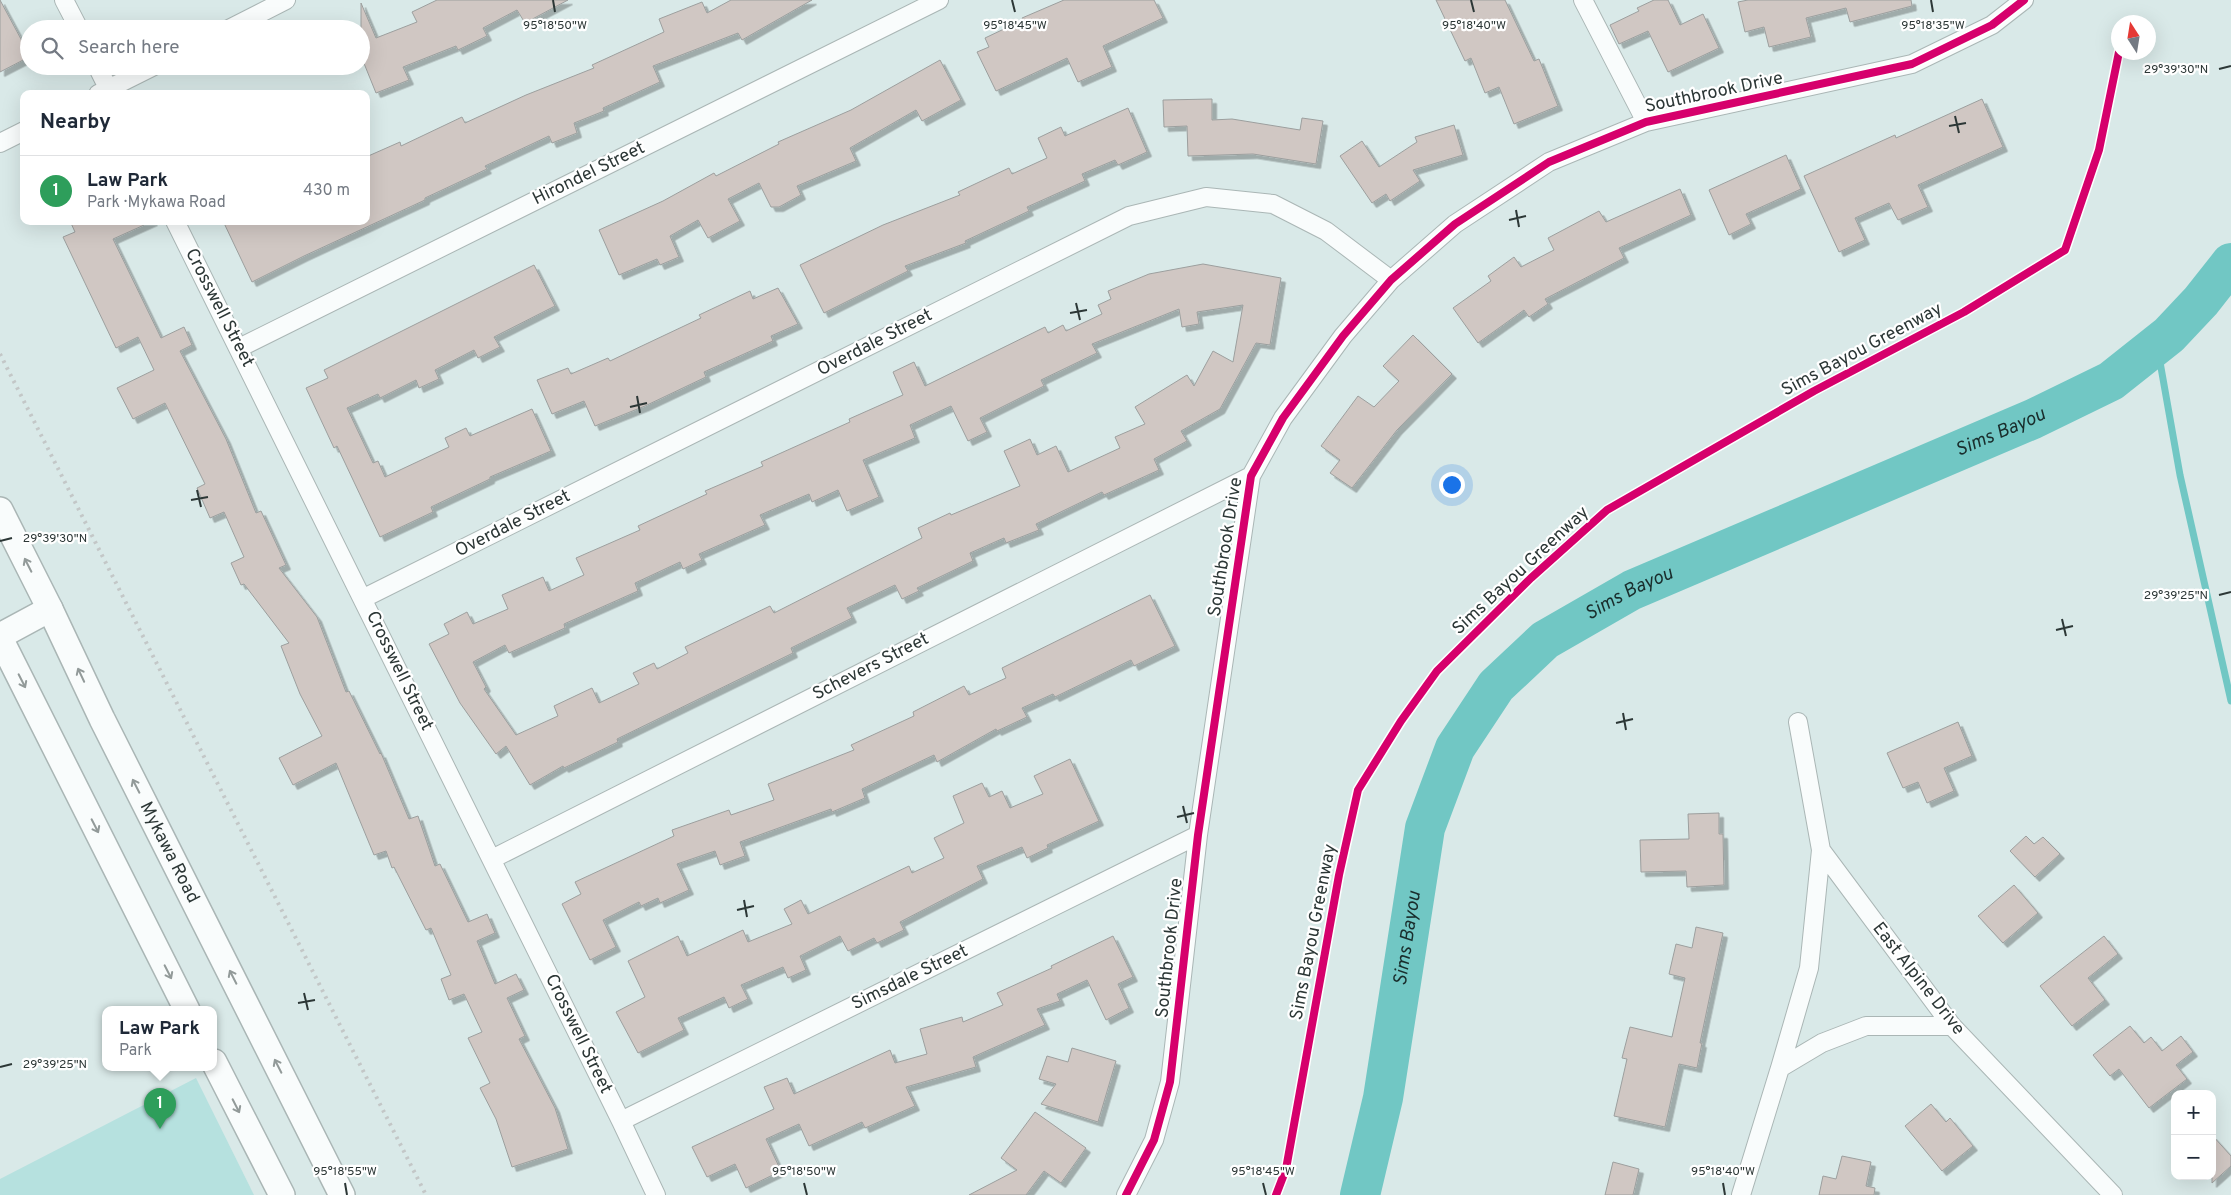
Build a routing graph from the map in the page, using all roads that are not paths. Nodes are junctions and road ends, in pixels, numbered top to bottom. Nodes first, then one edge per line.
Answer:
1 (64, 0) edge
2 (286, 0) edge
3 (939, 0) edge
4 (1583, 0) edge
5 (2024, 0) edge
6 (74, 20) edge
7 (247, 20) edge
8 (100, 75) edge
9 (137, 75) edge
10 (105, 90) edge
11 (110, 90) edge
12 (1646, 122) junction
13 (20, 133) edge
14 (0, 143) edge
15 (177, 225) edge
16 (1391, 280) junction
17 (239, 348) junction
18 (1251, 476) junction
19 (0, 510) edge
20 (364, 598) junction
21 (50, 609) junction
22 (0, 637) edge
23 (1798, 722) dead end
24 (1198, 834) junction
25 (1821, 850) junction
26 (492, 858) junction
27 (185, 1006) edge
28 (1952, 1026) junction
29 (217, 1068) edge
30 (1780, 1068) junction
31 (622, 1121) junction
32 (282, 1195) edge
33 (342, 1195) edge
34 (656, 1195) edge
35 (1126, 1195) edge
36 (1742, 1195) edge
37 (2113, 1195) edge

1 - 6 street
2 - 7 street
3 - 17 street, Hirondel Street
4 - 12 street
5 - 12 street, Southbrook Drive
8 - 10 street
9 - 11 street
12 - 16 street, Southbrook Drive
13 - 14 street
15 - 17 street, Crosswell Street
16 - 18 street, Southbrook Drive
16 - 20 street, Overdale Street
17 - 20 street, Crosswell Street
18 - 24 street, Southbrook Drive
18 - 26 street, Schevers Street
21 -> 19 main road, Mykawa Road
20 - 26 street, Crosswell Street
21 - 22 main road
33 -> 21 main road, Mykawa Road
22 -> 27 main road
23 - 25 street, East Alpine Drive
24 - 31 street, Simsdale Street
24 - 35 street, Southbrook Drive
25 - 28 street, East Alpine Drive
25 - 30 street
26 - 31 street, Crosswell Street
28 - 30 street
28 - 37 street, East Alpine Drive
29 -> 32 main road
30 - 36 street
31 - 34 street

